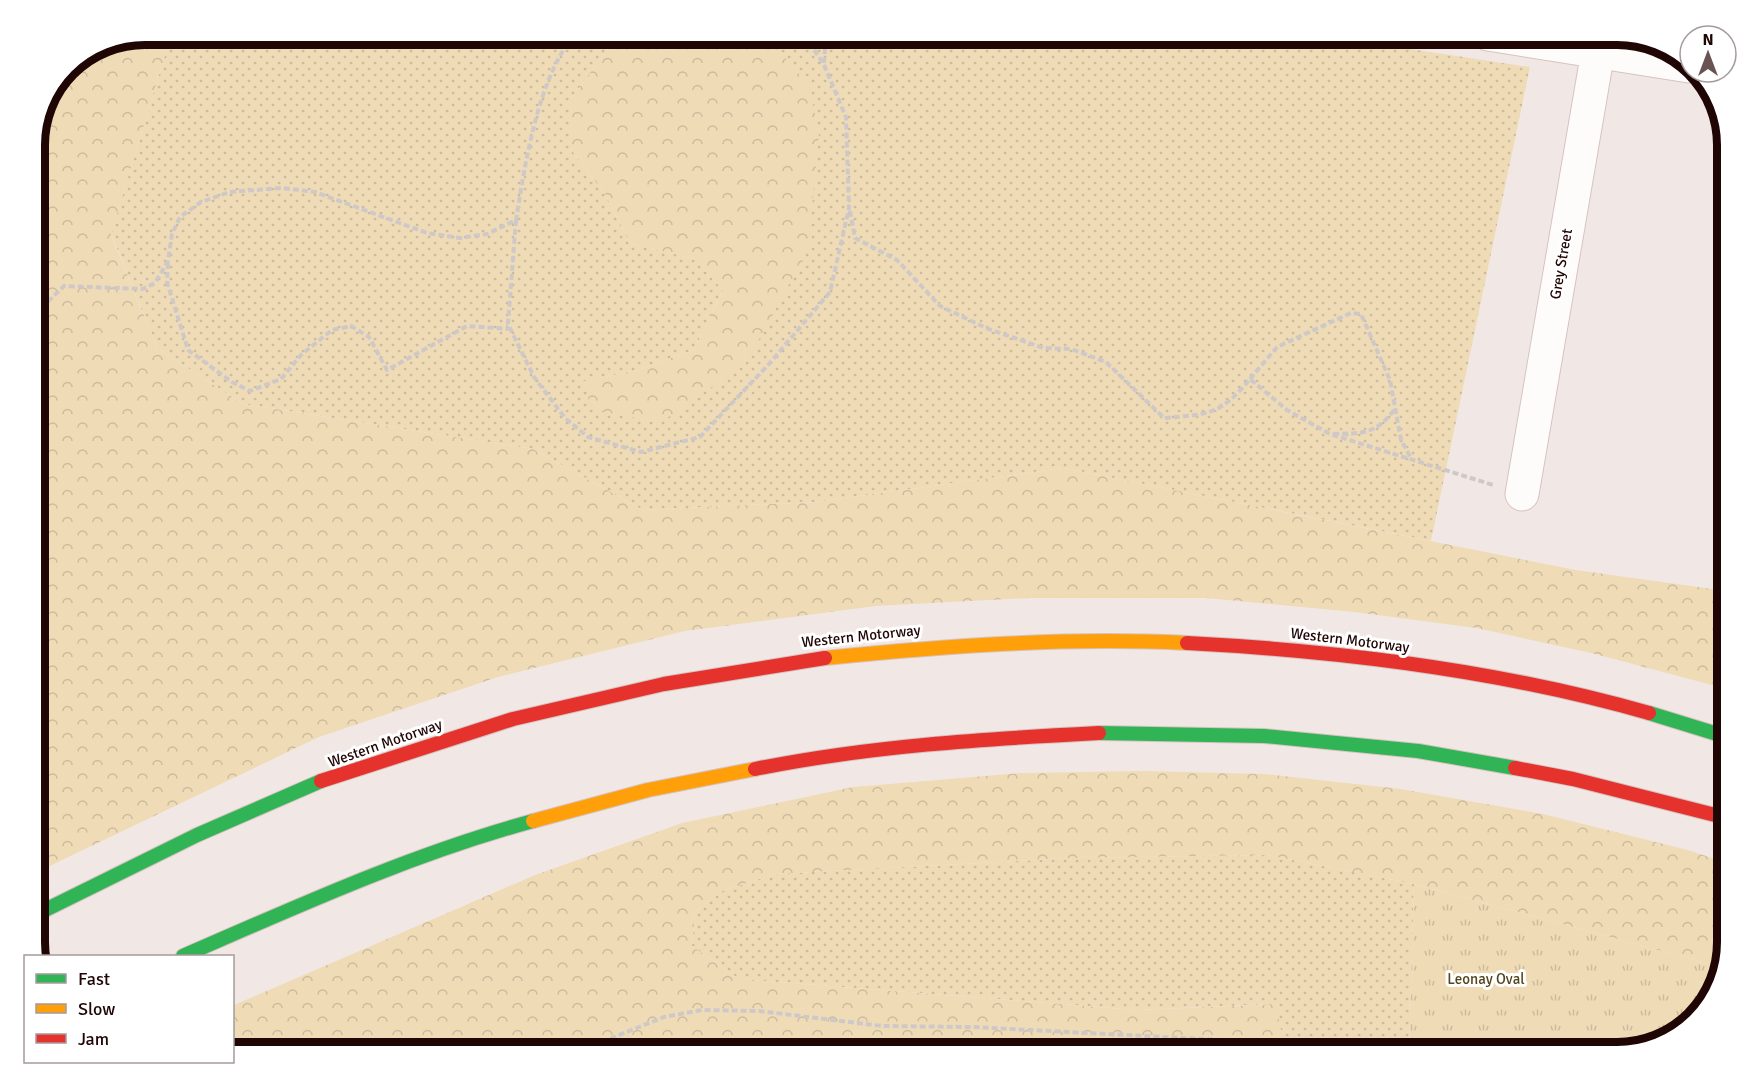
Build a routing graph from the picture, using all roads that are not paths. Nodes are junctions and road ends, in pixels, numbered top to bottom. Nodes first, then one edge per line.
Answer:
1 (1599, 45) edge
2 (1607, 45) edge
3 (1672, 62) edge
4 (1522, 494) road end
5 (1717, 734) edge
6 (1717, 815) edge
7 (45, 910) edge
8 (188, 955) edge

1 - 4 street, Grey Street
2 - 3 street
5 - 7 highway, Western Motorway
6 - 8 highway

